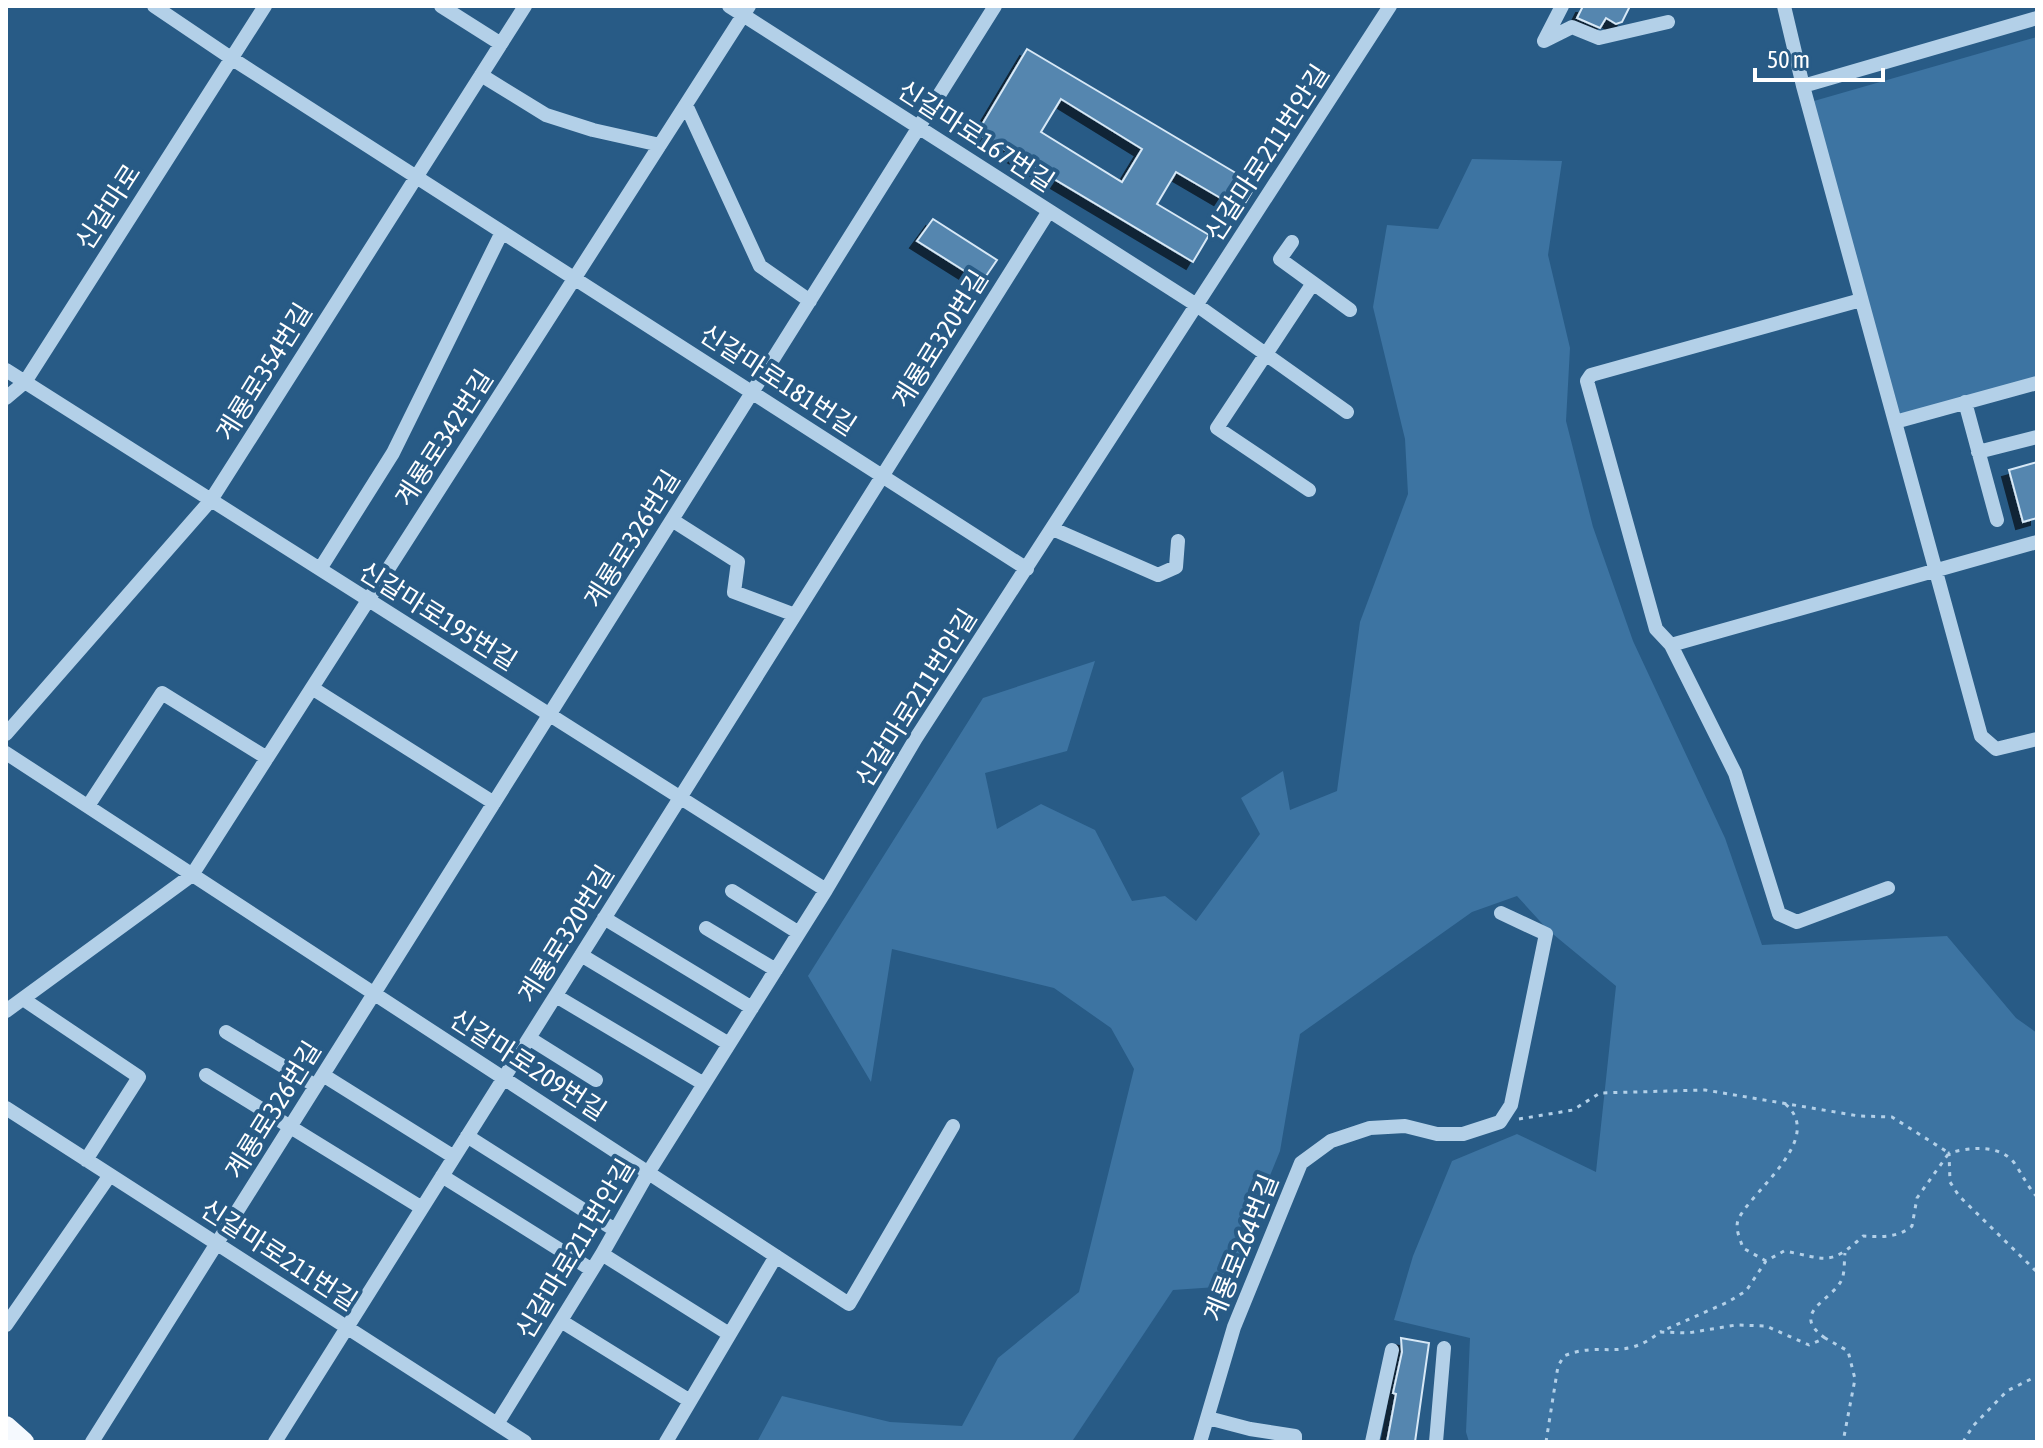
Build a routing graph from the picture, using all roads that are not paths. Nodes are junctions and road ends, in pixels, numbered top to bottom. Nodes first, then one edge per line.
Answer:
1 (154, 6) edge
2 (265, 6) edge
3 (441, 6) edge
4 (525, 6) edge
5 (729, 6) edge
6 (995, 6) edge
7 (1390, 6) edge
8 (1562, 6) edge
9 (1784, 6) edge
10 (746, 11) edge
11 (2037, 18) edge
12 (1668, 22) dead end
13 (501, 44) junction
14 (231, 58) junction
15 (481, 75) junction
16 (1803, 86) junction
17 (686, 105) junction
18 (919, 127) junction
19 (660, 145) junction
20 (416, 177) junction
21 (1049, 211) junction
22 (502, 232) junction
23 (1292, 242) dead end
24 (575, 279) junction
25 (1313, 283) junction
26 (1861, 300) junction
27 (810, 301) junction
28 (1198, 306) junction
29 (1350, 310) dead end
30 (1263, 354) junction
31 (6, 370) edge
32 (25, 382) junction
33 (2037, 383) edge
34 (752, 392) junction
35 (6, 398) edge
36 (1965, 402) junction
37 (1347, 412) dead end
38 (1895, 422) junction
39 (2037, 437) edge
40 (1978, 452) junction
41 (882, 476) junction
42 (1309, 490) dead end
43 (211, 500) junction
44 (672, 520) junction
45 (1997, 520) dead end
46 (1053, 529) junction
47 (1178, 541) dead end
48 (2037, 542) edge
49 (320, 569) junction
50 (1027, 569) junction
51 (1935, 570) junction
52 (368, 600) junction
53 (795, 615) junction
54 (1671, 645) junction
55 (312, 688) junction
56 (549, 715) junction
57 (6, 734) edge
58 (2037, 739) edge
59 (6, 753) edge
60 (267, 758) junction
61 (680, 798) junction
62 (494, 803) junction
63 (88, 806) junction
64 (192, 875) junction
65 (1888, 888) dead end
66 (826, 890) junction
67 (732, 891) dead end
68 (1501, 913) dead end
69 (604, 918) junction
70 (706, 928) dead end
71 (799, 933) junction
72 (581, 955) junction
73 (776, 970) junction
74 (374, 994) junction
75 (556, 996) junction
76 (23, 999) junction
77 (752, 1008) junction
78 (6, 1011) edge
79 (226, 1032) dead end
80 (529, 1038) junction
81 (729, 1044) junction
82 (206, 1075) dead end
83 (504, 1078) junction
84 (320, 1080) junction
85 (596, 1080) dead end
86 (704, 1084) junction
87 (6, 1108) edge
88 (291, 1126) junction
89 (953, 1126) dead end
90 (467, 1136) junction
91 (454, 1157) junction
92 (86, 1160) junction
93 (648, 1173) junction
94 (110, 1175) junction
95 (442, 1176) junction
96 (422, 1208) junction
97 (615, 1230) junction
98 (217, 1244) junction
99 (602, 1254) junction
100 (776, 1256) junction
101 (592, 1270) junction
102 (561, 1321) junction
103 (6, 1325) edge
104 (347, 1328) junction
105 (729, 1334) junction
106 (1444, 1348) dead end
107 (1392, 1350) dead end
108 (690, 1401) junction
109 (1208, 1418) junction
110 (497, 1424) junction
111 (6, 1426) edge
112 (24, 1442) edge
113 (92, 1442) edge
114 (275, 1442) edge
115 (525, 1442) edge
116 (666, 1442) edge
117 (1200, 1442) edge
118 (1295, 1442) edge
119 (1372, 1442) edge
120 (1436, 1442) edge

1 - 14 street
2 - 14 street, 신갈마로
3 - 13 street
4 - 13 street, 계룡로354번길
5 - 10 street, 신갈마로167번길
6 - 18 street, 계룡로326번길
7 - 28 street, 신갈마로211번안길
8 - 12 street
9 - 16 street
10 - 17 street, 계룡로342번길
10 - 18 street, 신갈마로167번길
11 - 16 street
13 - 15 street, 계룡로354번길
14 - 20 street, 신갈마로181번길
14 - 32 street, 신갈마로
15 - 19 street
15 - 20 street, 계룡로354번길
16 - 26 street
17 - 19 street, 계룡로342번길
17 - 27 street
18 - 21 street, 신갈마로167번길
18 - 27 street, 계룡로326번길
19 - 24 street, 계룡로342번길
20 - 22 street, 신갈마로181번길
20 - 43 street, 계룡로354번길
21 - 28 street, 신갈마로167번길
21 - 41 street, 계룡로320번길
22 - 24 street, 신갈마로181번길
22 - 49 street
23 - 25 street
24 - 34 street, 신갈마로181번길
24 - 52 street, 계룡로342번길
25 - 29 street
25 - 30 street
26 - 38 street
26 - 54 street
27 - 34 street, 계룡로326번길
28 - 30 street, 신갈마로167번길
28 - 46 street, 신갈마로211번안길
30 - 37 street, 신갈마로167번길
30 - 42 street
31 - 32 street
32 - 35 street, 신갈마로
32 - 43 street, 신갈마로195번길
33 - 36 street
34 - 41 street, 신갈마로181번길
34 - 44 street, 계룡로326번길
36 - 38 street
36 - 40 street
38 - 51 street
39 - 40 street
40 - 45 street
41 - 50 street, 신갈마로181번길
41 - 53 street, 계룡로320번길
43 - 49 street, 신갈마로195번길
43 - 57 street, 계룡로354번길
44 - 53 street
44 - 56 street, 계룡로326번길
46 - 47 street
46 - 50 street, 신갈마로211번안길
48 - 51 street
49 - 52 street, 신갈마로195번길
50 - 66 street, 신갈마로211번안길
51 - 54 street
51 - 58 street
52 - 55 street, 계룡로342번길
52 - 56 street, 신갈마로195번길
53 - 61 street, 계룡로320번길
54 - 65 street
55 - 60 street, 계룡로342번길
55 - 62 street
56 - 61 street, 신갈마로195번길
56 - 62 street, 계룡로326번길
59 - 63 street, 신갈마로209번길
60 - 63 street
60 - 64 street, 계룡로342번길
61 - 66 street, 신갈마로195번길
61 - 69 street, 계룡로320번길
62 - 74 street, 계룡로326번길
63 - 64 street, 신갈마로209번길
64 - 74 street, 신갈마로209번길
64 - 76 street, 계룡로342번길
66 - 71 street, 신갈마로211번안길
67 - 71 street
68 - 109 street, 계룡로264번길
69 - 72 street, 계룡로320번길
69 - 77 street
70 - 73 street
71 - 73 street, 신갈마로211번안길
72 - 75 street, 계룡로320번길
72 - 81 street
73 - 77 street, 신갈마로211번안길
74 - 83 street, 신갈마로209번길
74 - 84 street, 계룡로326번길
75 - 80 street, 계룡로320번길
75 - 86 street
76 - 78 street, 계룡로342번길
76 - 92 street
77 - 81 street, 신갈마로211번안길
79 - 84 street
80 - 83 street, 계룡로320번길
80 - 85 street
81 - 86 street, 신갈마로211번안길
82 - 88 street
83 - 90 street, 계룡로320번길
83 - 93 street, 신갈마로209번길
84 - 88 street, 계룡로326번길
84 - 91 street
86 - 93 street, 신갈마로211번안길
87 - 92 street, 신갈마로211번길
88 - 96 street
88 - 98 street, 계룡로326번길
89 - 100 street, 신갈마로209번길
90 - 91 street, 계룡로320번길
90 - 97 street
91 - 95 street, 계룡로320번길
92 - 94 street, 신갈마로211번길
93 - 97 street, 신갈마로211번안길
93 - 100 street, 신갈마로209번길
94 - 98 street, 신갈마로211번길
94 - 103 street
95 - 96 street, 계룡로320번길
95 - 101 street
96 - 104 street, 계룡로320번길
97 - 99 street, 신갈마로211번안길
98 - 104 street, 신갈마로211번길
98 - 113 street, 계룡로326번길
99 - 101 street, 신갈마로211번안길
99 - 105 street
100 - 105 street
101 - 102 street, 신갈마로211번안길
102 - 108 street
102 - 110 street, 신갈마로211번안길
104 - 110 street, 신갈마로211번길
104 - 114 street, 계룡로320번길
105 - 108 street
106 - 120 street
107 - 119 street
108 - 116 street
109 - 117 street, 계룡로264번길
109 - 118 street
110 - 115 street, 신갈마로211번길
111 - 112 main road

